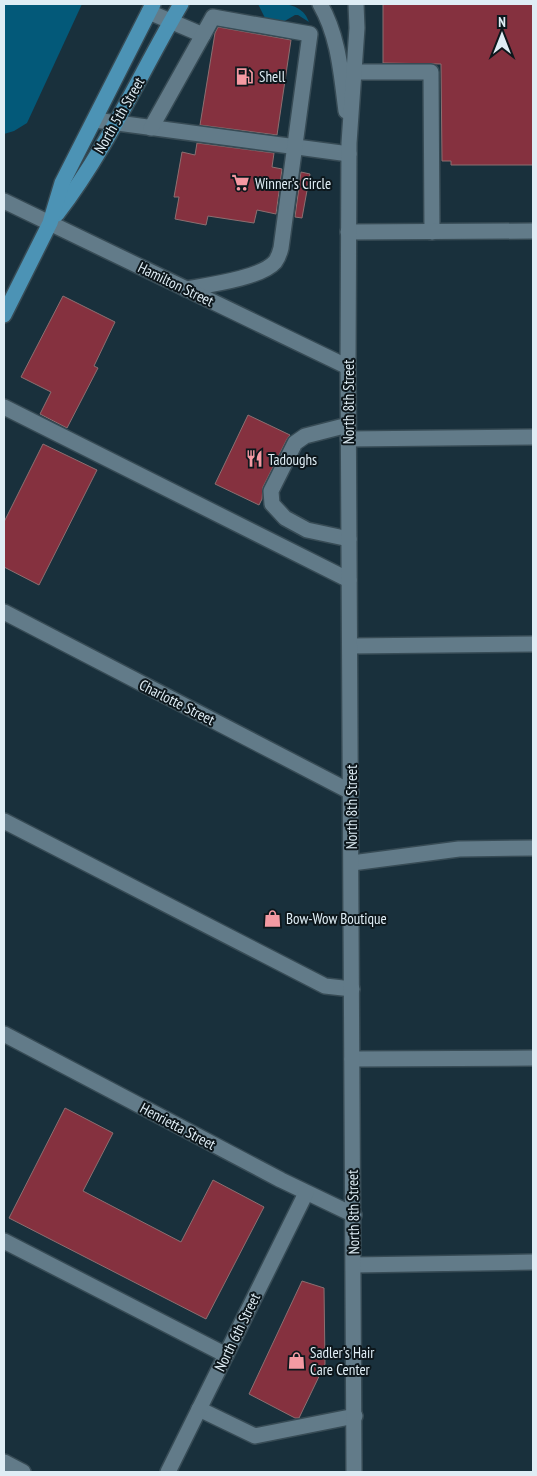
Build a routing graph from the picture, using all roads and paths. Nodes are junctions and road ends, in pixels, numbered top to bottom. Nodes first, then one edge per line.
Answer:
1 (181, 4) edge
2 (320, 4) edge
3 (356, 4) edge
4 (151, 8) edge
5 (170, 22) junction
6 (203, 35) junction
7 (348, 72) junction
8 (95, 120) junction
9 (117, 122) junction
10 (151, 128) junction
11 (296, 148) junction
12 (349, 149) junction
13 (4, 201) edge
14 (50, 223) junction
15 (533, 231) edge
16 (348, 232) junction
17 (432, 232) junction
18 (186, 289) junction
19 (4, 315) edge
20 (348, 367) junction
21 (4, 407) edge
22 (348, 432) junction
23 (533, 437) edge
24 (349, 539) junction
25 (350, 580) junction
26 (4, 612) edge
27 (533, 644) edge
28 (350, 646) junction
29 (351, 792) junction
30 (4, 821) edge
31 (533, 848) edge
32 (352, 863) junction
33 (352, 989) junction
34 (4, 1034) edge
35 (533, 1058) edge
36 (352, 1059) junction
37 (306, 1193) junction
38 (354, 1215) junction
39 (4, 1242) edge
40 (533, 1262) edge
41 (354, 1265) junction
42 (226, 1356) junction
43 (200, 1409) junction
44 (355, 1416) junction
45 (4, 1462) edge
46 (23, 1472) edge
47 (168, 1472) edge
48 (354, 1472) edge

1 - 5 main road, North 5th Street
2 - 7 street, North 8th Street
3 - 7 street, North 8th Street
4 - 5 street
4 - 8 main road, North 5th Street
5 - 6 street
5 - 9 main road, North 5th Street
6 - 10 street
6 - 11 street
7 - 12 street, North 8th Street
7 - 17 street
8 - 9 street
8 - 14 main road, North 5th Street
9 - 10 street
9 - 14 main road, North 5th Street
10 - 11 street
11 - 12 street
11 - 18 street
12 - 16 street, North 8th Street
13 - 14 street, Hamilton Street
14 - 18 street, Hamilton Street
14 - 19 main road, North 5th Street
15 - 17 street
16 - 17 street
16 - 20 street, North 8th Street
18 - 20 street, Hamilton Street
20 - 22 street, North 8th Street
21 - 25 street
22 - 23 street
22 - 24 street, North 8th Street
22 - 24 street
24 - 25 street, North 8th Street
25 - 28 street, North 8th Street
26 - 29 street, Charlotte Street
27 - 28 street
28 - 29 street, North 8th Street
29 - 32 street, North 8th Street
30 - 33 street
31 - 32 street
32 - 33 street, North 8th Street
33 - 36 street, North 8th Street
34 - 37 street, Henrietta Street
35 - 36 street
36 - 38 street, North 8th Street
37 - 38 street, Henrietta Street
37 - 42 street, North 6th Street
38 - 41 street, North 8th Street
39 - 42 street
40 - 41 street
41 - 44 street, North 8th Street
42 - 43 street, North 6th Street
43 - 44 street
43 - 47 street, North 6th Street
44 - 48 street, North 8th Street
45 - 46 street

